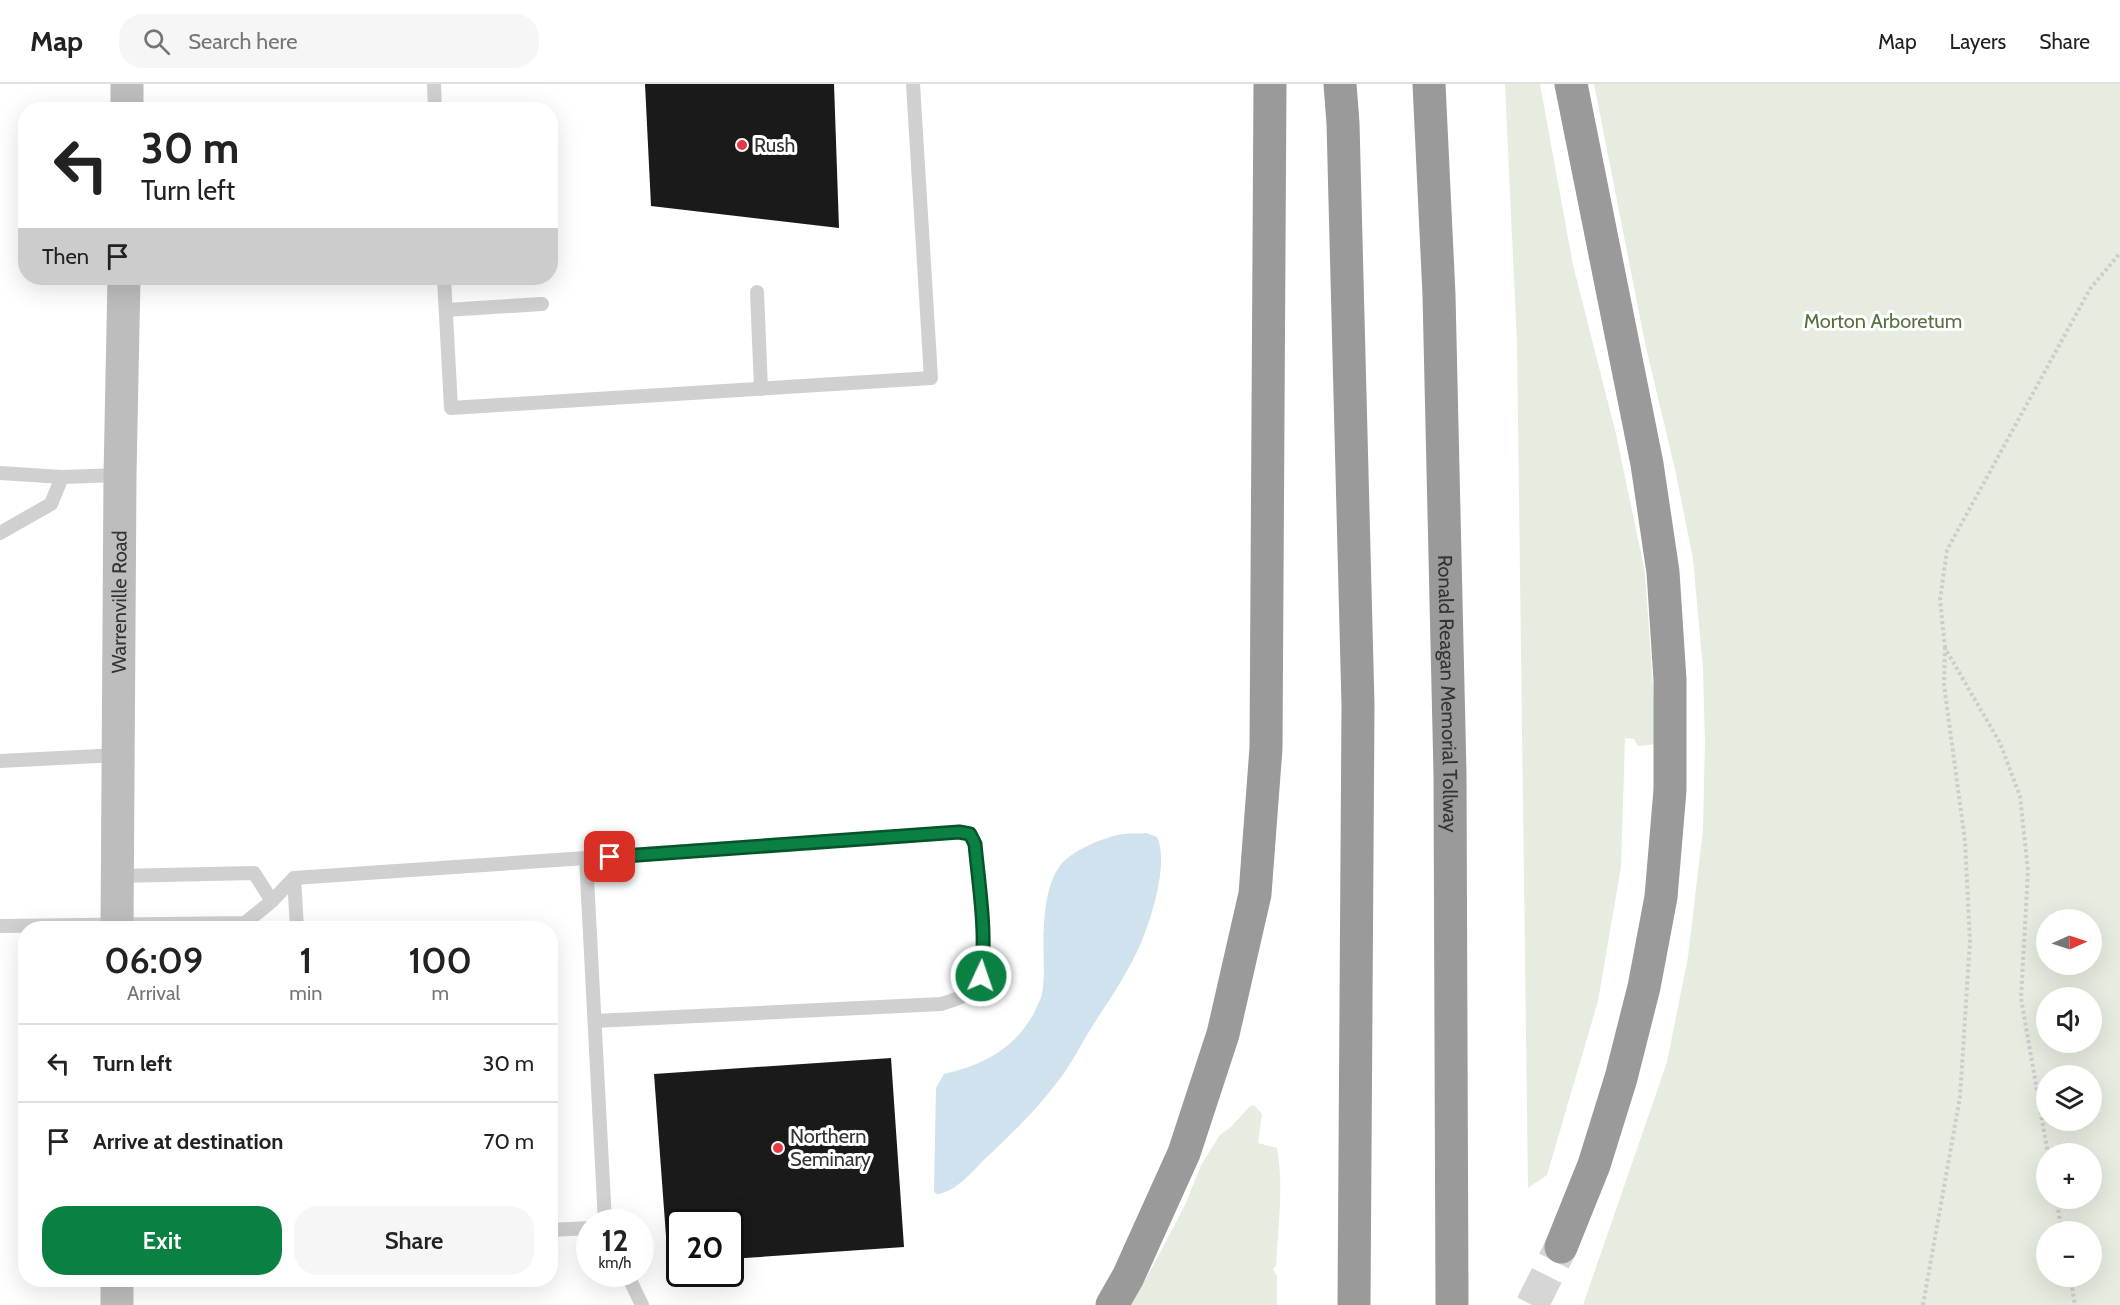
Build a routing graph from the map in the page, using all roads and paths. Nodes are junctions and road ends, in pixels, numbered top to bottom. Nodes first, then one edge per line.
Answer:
1 (127, 84) edge
2 (434, 84) edge
3 (913, 84) edge
4 (1270, 84) edge
5 (1340, 84) edge
6 (1429, 84) edge
7 (1571, 84) edge
8 (127, 102) edge
9 (435, 102) edge
10 (2120, 253) edge
11 (124, 285) edge
12 (444, 285) edge
13 (758, 292) dead end
14 (542, 304) dead end
15 (446, 310) junction
16 (761, 389) junction
17 (0, 473) edge
18 (120, 475) junction
19 (62, 477) junction
20 (0, 533) edge
21 (1946, 648) junction
22 (118, 754) junction
23 (0, 761) edge
24 (586, 858) junction
25 (118, 876) junction
26 (294, 878) junction
27 (272, 901) junction
28 (117, 921) edge
29 (247, 921) edge
30 (297, 921) edge
31 (0, 926) edge
32 (18, 926) edge
33 (595, 1021) junction
34 (2046, 1143) edge
35 (604, 1209) edge
36 (576, 1229) edge
37 (558, 1230) edge
38 (1561, 1247) tunnel mouth
39 (117, 1287) edge
40 (633, 1287) edge
41 (2072, 1287) edge
42 (117, 1305) edge
43 (642, 1305) edge
44 (1112, 1305) edge
45 (1354, 1305) edge
46 (1452, 1305) edge
47 (1923, 1305) edge
48 (2075, 1305) edge

1 - 8 main road
2 - 9 lane
3 - 16 lane
4 - 44 highway
5 - 45 highway
6 - 46 highway, Ronald Reagan Memorial Tollway
7 - 38 highway
10 - 21 path
11 - 18 main road, Warrenville Road
12 - 15 lane
13 - 16 lane
14 - 15 lane
15 - 16 lane
17 - 19 lane
18 - 19 lane
18 - 22 main road, Warrenville Road
19 - 20 lane
21 - 34 path
21 - 47 path
22 - 23 lane
22 - 25 main road, Warrenville Road
24 - 26 lane
24 - 33 lane
24 - 33 lane
25 - 27 lane
25 - 28 main road, Warrenville Road
26 - 27 lane
26 - 30 lane
27 - 29 lane
31 - 32 lane
33 - 35 lane
36 - 37 lane
39 - 42 main road
40 - 43 lane
41 - 48 path

